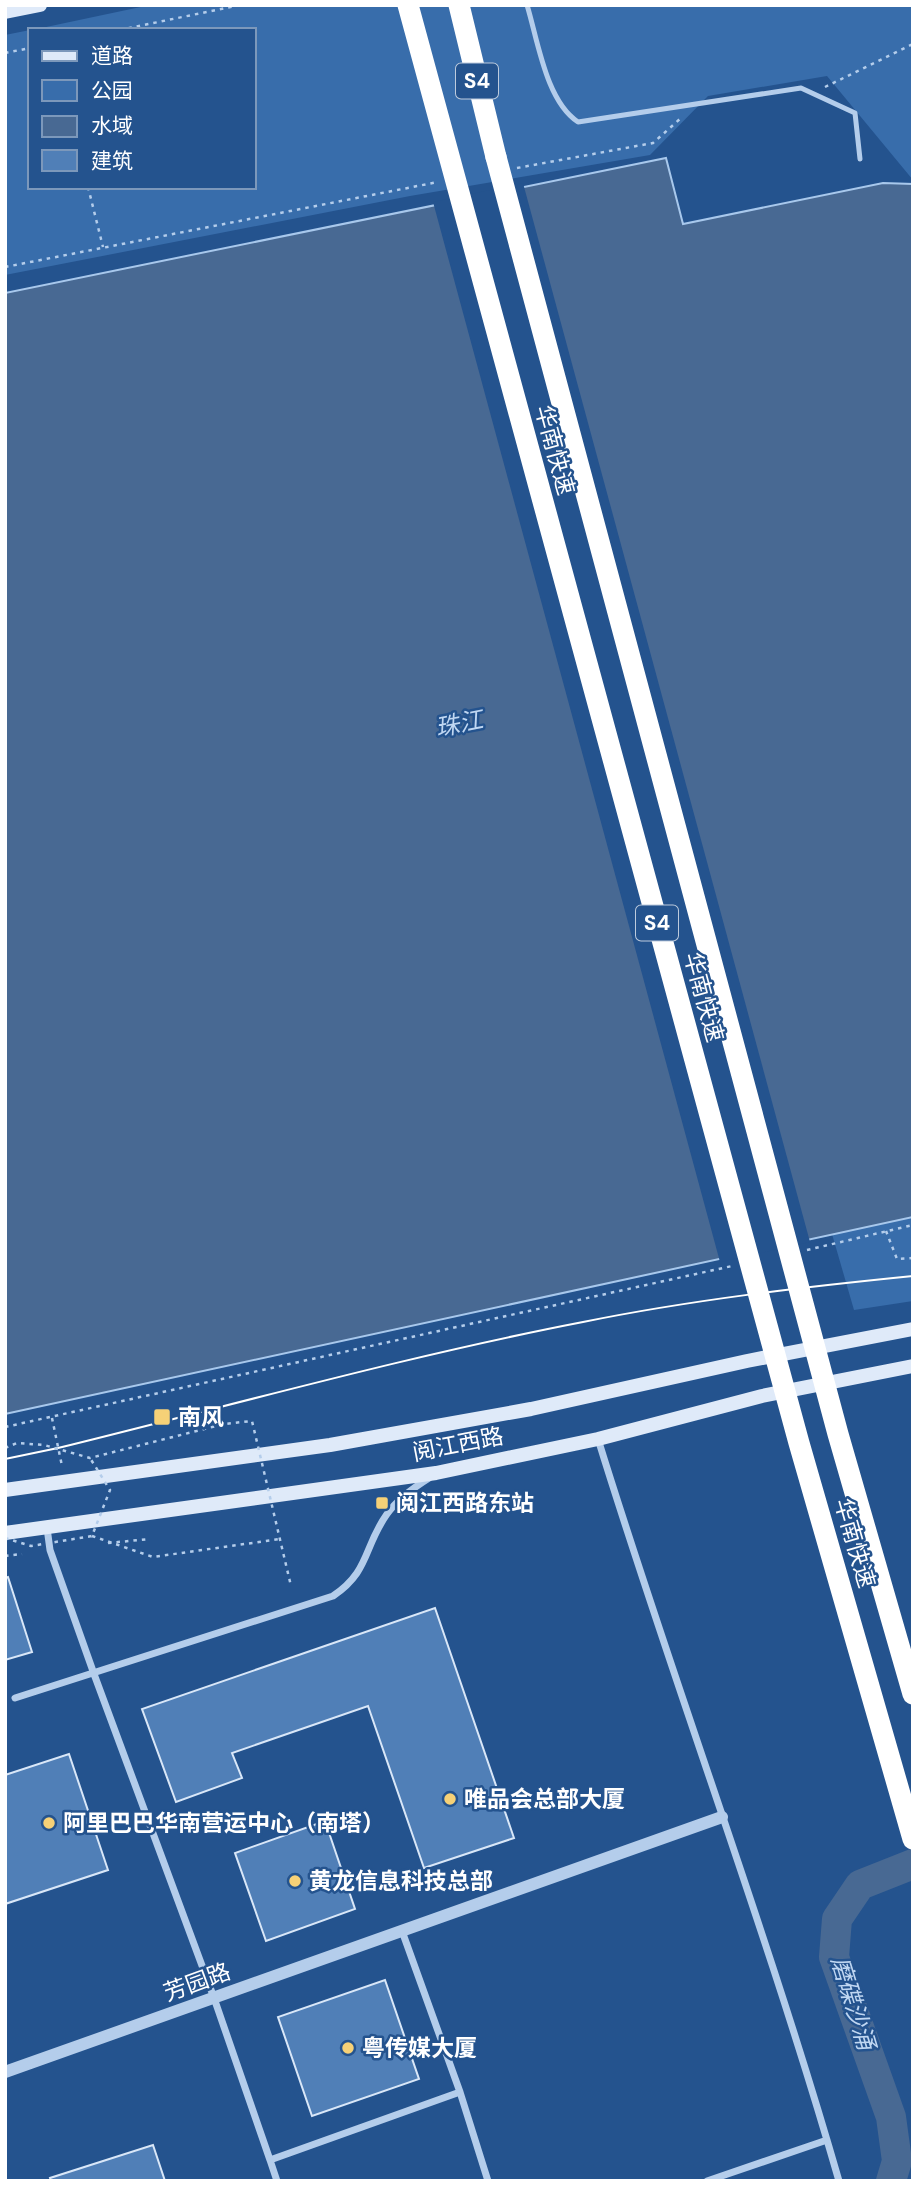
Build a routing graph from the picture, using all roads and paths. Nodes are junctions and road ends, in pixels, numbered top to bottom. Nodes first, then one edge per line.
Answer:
1 (40, 5) edge
2 (240, 5) edge
3 (408, 5) edge
4 (459, 5) edge
5 (527, 5) edge
6 (5, 12) edge
7 (130, 28) edge
8 (913, 44) edge
9 (28, 48) edge
10 (5, 53) edge
11 (813, 93) junction
12 (696, 104) junction
13 (860, 159) dead end
14 (510, 169) dead end
15 (444, 181) dead end
16 (88, 189) edge
17 (103, 247) junction
18 (5, 267) edge
19 (913, 1225) edge
20 (886, 1231) junction
21 (808, 1250) dead end
22 (911, 1258) edge
23 (740, 1264) dead end
24 (913, 1329) edge
25 (913, 1366) edge
26 (52, 1418) junction
27 (5, 1427) edge
28 (598, 1439) junction
29 (5, 1448) edge
30 (90, 1458) junction
31 (98, 1463) dead end
32 (86, 1465) dead end
33 (62, 1468) dead end
34 (436, 1473) junction
35 (5, 1490) edge
36 (47, 1528) junction
37 (5, 1536) edge
38 (92, 1536) junction
39 (150, 1539) dead end
40 (280, 1539) junction
41 (108, 1543) dead end
42 (22, 1554) dead end
43 (5, 1556) edge
44 (291, 1586) dead end
45 (94, 1674) junction
46 (913, 1694) edge
47 (16, 1698) dead end
48 (722, 1816) junction
49 (913, 1839) edge
50 (402, 1931) junction
51 (214, 1998) junction
52 (5, 2072) edge
53 (460, 2092) junction
54 (827, 2140) junction
55 (270, 2160) junction
56 (277, 2181) edge
57 (488, 2181) edge
58 (707, 2181) edge
59 (839, 2181) edge

1 - 6 main road
2 - 7 path
3 - 49 highway, 华南快速 / S4, bridge
4 - 46 highway, 华南快速 / S4, bridge
5 - 12 lane
8 - 11 path
9 - 10 path
11 - 12 lane
11 - 13 lane
12 - 14 path
15 - 17 path
16 - 17 path
17 - 18 path
19 - 20 path
20 - 21 path
20 - 22 path
23 - 26 path
24 - 35 main road, 阅江西路
25 - 28 main road, 阅江西路
26 - 27 path
26 - 33 path
28 - 34 main road, 阅江西路
28 - 48 street
29 - 30 path, bridge
30 - 38 path, bridge
30 - 40 path, bridge
31 - 32 path
34 - 36 main road, 阅江西路
34 - 45 street
36 - 37 main road, 阅江西路
36 - 45 street
37 - 38 path, bridge
38 - 40 path, bridge
39 - 41 path
40 - 44 path, bridge
42 - 43 path
45 - 47 street
45 - 51 street
48 - 50 street, 芳园路
48 - 54 street
50 - 51 street, 芳园路
50 - 53 street
51 - 52 street, 芳园路
51 - 55 street
53 - 55 street
53 - 57 street
54 - 58 street
54 - 59 street
55 - 56 street

